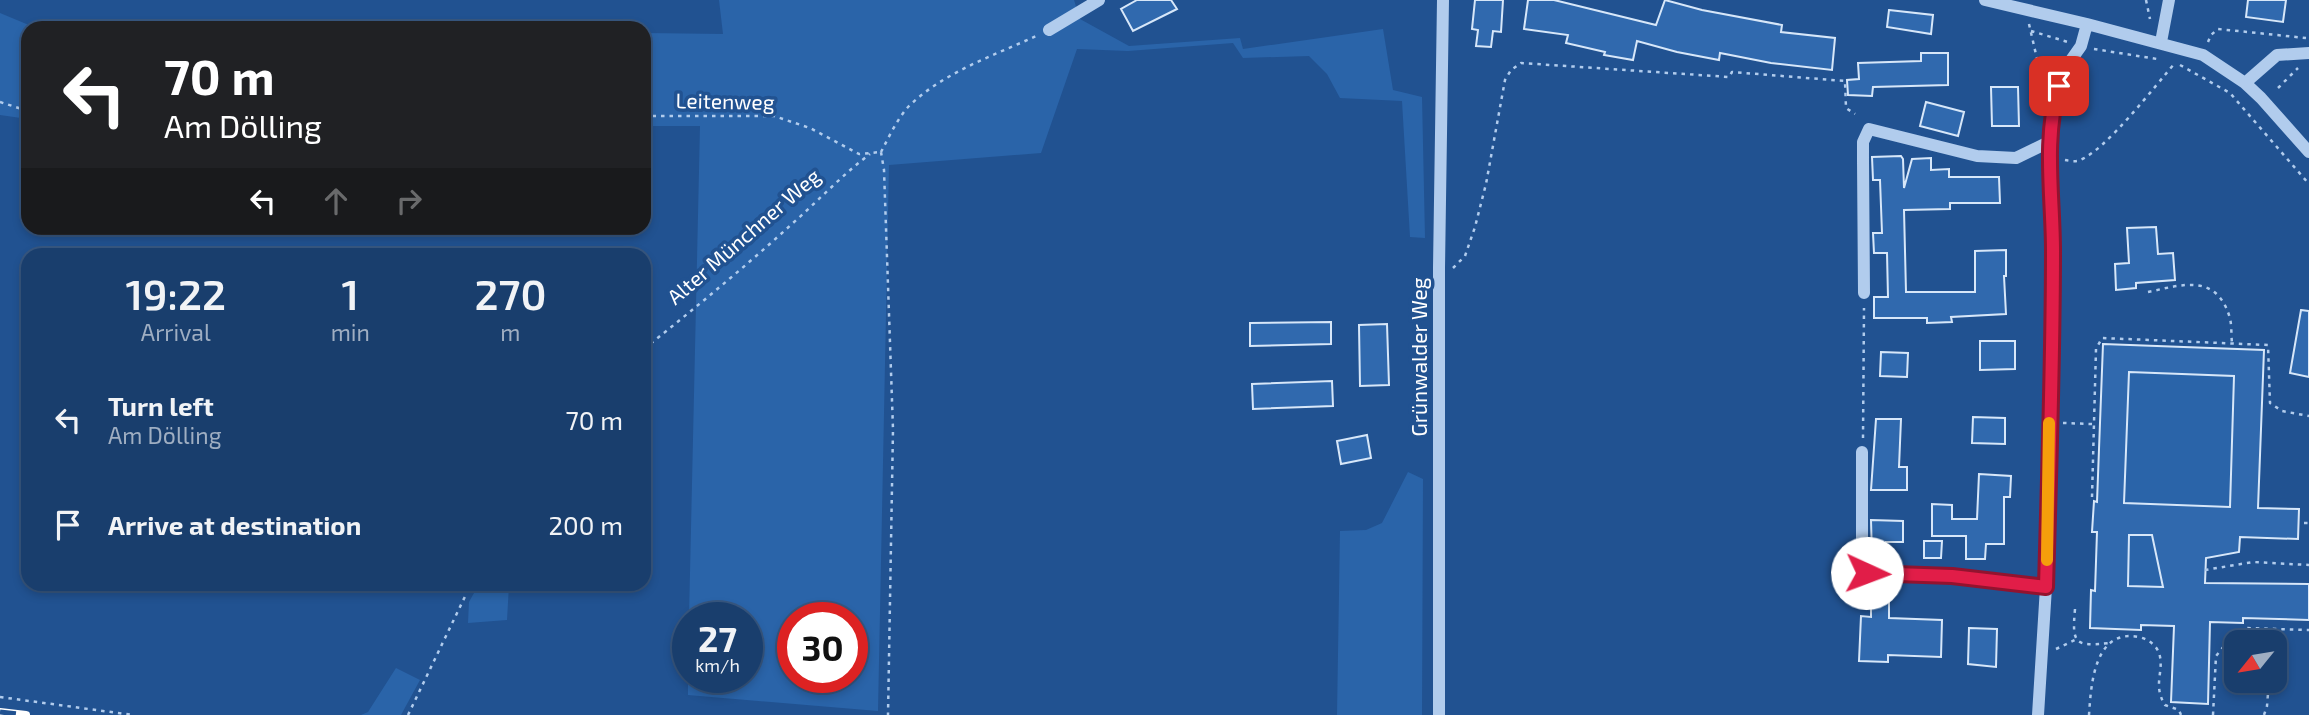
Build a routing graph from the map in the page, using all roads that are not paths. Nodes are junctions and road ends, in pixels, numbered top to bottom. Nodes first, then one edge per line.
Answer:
1 (1099, 0) edge
2 (1443, 0) edge
3 (1985, 0) edge
4 (2169, 0) edge
5 (2087, 23) junction
6 (1049, 30) road end
7 (2161, 42) junction
8 (2309, 53) edge
9 (2245, 83) junction
10 (2051, 141) junction
11 (2309, 152) edge
12 (1864, 293) road end
13 (1862, 452) road end
14 (2046, 587) junction
15 (1439, 715) edge
16 (2038, 715) edge

1 - 6 street
2 - 15 street, Grünwalder Weg
3 - 5 street
4 - 7 street
5 - 7 street
5 - 10 street
7 - 9 street
8 - 9 street
9 - 11 street
10 - 12 street
10 - 14 street
13 - 14 street
14 - 16 street

